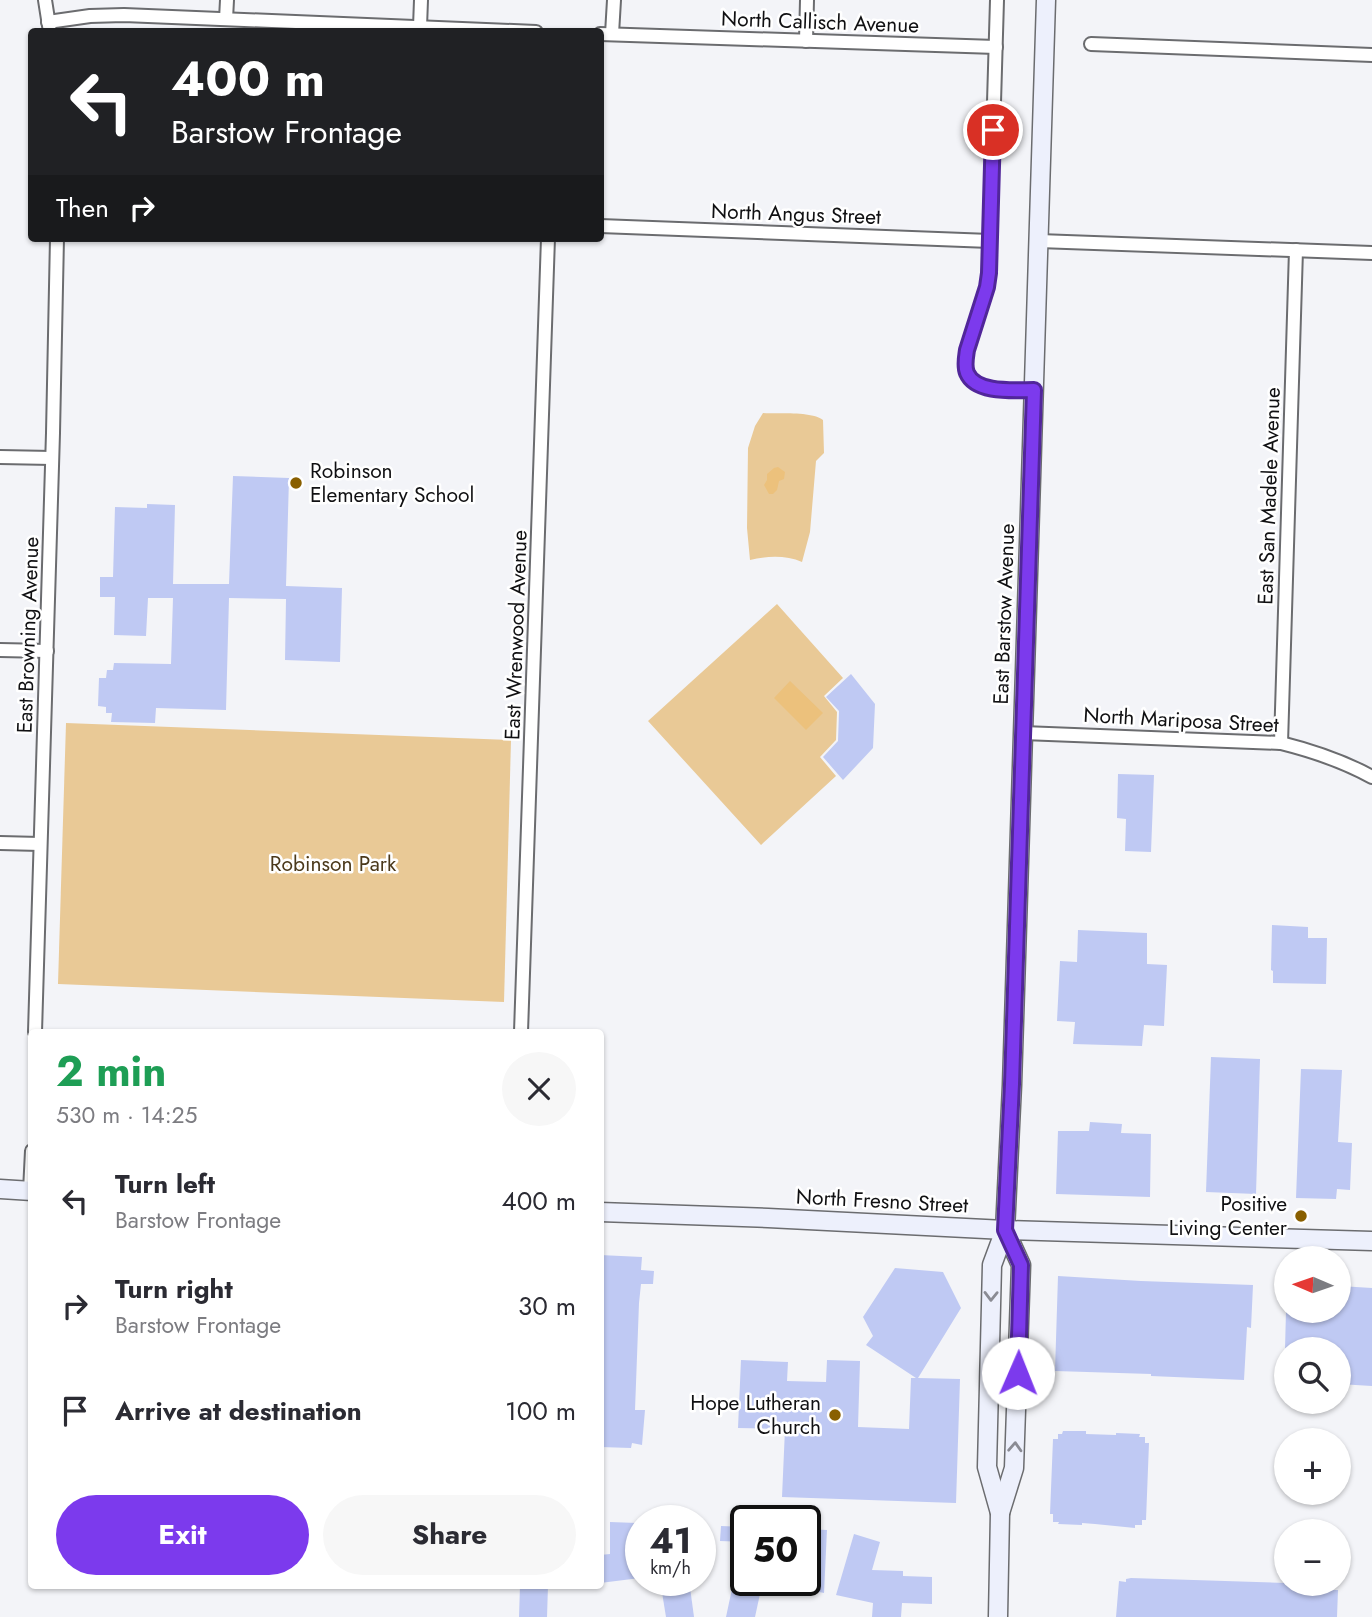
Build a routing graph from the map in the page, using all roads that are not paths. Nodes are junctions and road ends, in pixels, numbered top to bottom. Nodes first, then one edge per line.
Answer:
1 (45, 0) edge
2 (227, 0) edge
3 (421, 0) edge
4 (614, 0) edge
5 (807, 0) edge
6 (997, 0) edge
7 (1046, 0) edge
8 (226, 19) junction
9 (49, 27) edge
10 (420, 27) junction
11 (443, 28) edge
12 (606, 34) edge
13 (806, 41) junction
14 (1091, 44) dead end
15 (996, 47) junction
16 (1372, 55) edge
17 (604, 226) edge
18 (990, 241) junction
19 (1038, 241) junction
20 (57, 242) edge
21 (548, 242) edge
22 (1296, 250) junction
23 (1372, 253) edge
24 (1034, 390) junction
25 (0, 457) edge
26 (52, 458) junction
27 (0, 650) edge
28 (47, 651) junction
29 (1023, 733) junction
30 (1281, 743) junction
31 (1372, 777) edge
32 (0, 843) edge
33 (40, 844) junction
34 (35, 1029) edge
35 (521, 1029) edge
36 (0, 1189) edge
37 (28, 1191) edge
38 (604, 1212) edge
39 (1005, 1230) junction
40 (1372, 1241) edge
41 (1000, 1513) junction
42 (998, 1617) edge

1 - 9 street
2 - 8 street
3 - 10 street
4 - 12 street
5 - 13 street
6 - 15 street
7 - 19 main road, East Barstow Avenue
8 - 9 street
8 - 10 street
10 - 11 street
12 - 13 street, North Callisch Avenue
13 - 15 street, North Callisch Avenue
14 - 16 street
15 - 18 street
17 - 18 street, North Angus Street
18 - 24 street
19 - 22 street
19 - 24 main road, East Barstow Avenue
20 - 26 street, East Browning Avenue
21 - 35 street, East Wrenwood Avenue
22 - 23 street
22 - 30 street, East San Madele Avenue
24 - 29 main road, East Barstow Avenue
25 - 26 street
26 - 28 street, East Browning Avenue
27 - 28 street
28 - 33 street, East Browning Avenue
29 - 30 street, North Mariposa Street
29 - 39 main road, East Barstow Avenue
30 - 31 street, North Mariposa Street
32 - 33 street
33 - 34 street, East Browning Avenue
36 - 37 main road
38 - 39 main road, North Fresno Street
39 - 40 main road, North Fresno Street
39 -> 41 main road, East Barstow Avenue
41 -> 39 main road, East Barstow Avenue
41 - 42 main road, East Barstow Avenue

